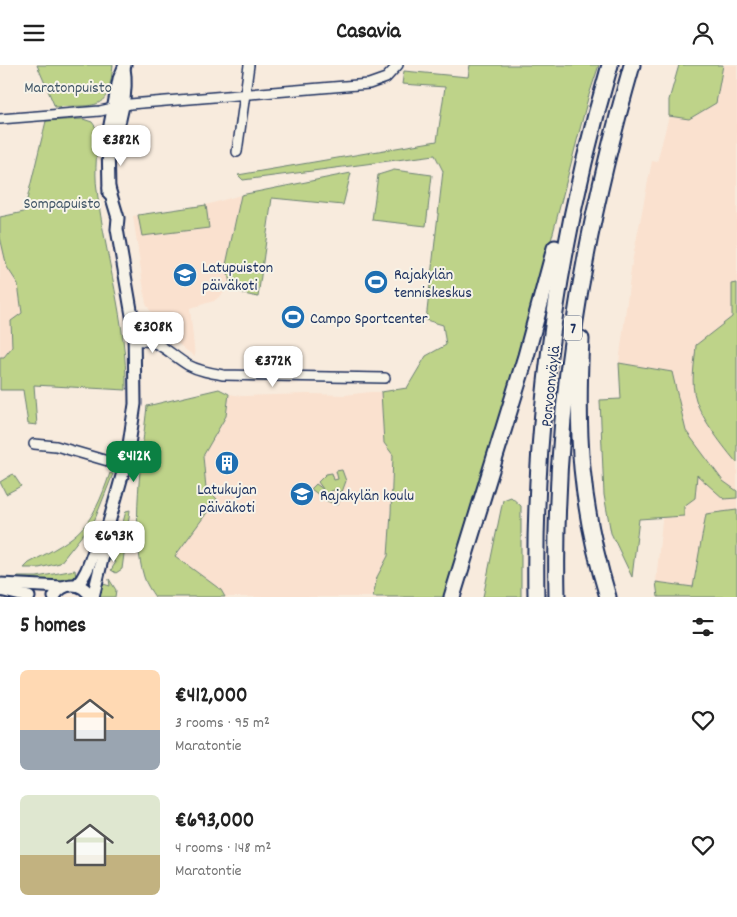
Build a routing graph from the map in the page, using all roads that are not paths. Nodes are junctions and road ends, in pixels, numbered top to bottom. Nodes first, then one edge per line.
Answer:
1 (249, 65) edge
2 (398, 65) edge
3 (610, 65) edge
4 (632, 65) edge
5 (124, 67) edge
6 (244, 95) junction
7 (117, 107) junction
8 (0, 119) edge
9 (237, 152) dead end
10 (580, 176) junction
11 (584, 260) junction
12 (135, 341) junction
13 (385, 378) dead end
14 (34, 444) dead end
15 (125, 466) junction
16 (108, 526) junction
17 (0, 585) edge
18 (77, 585) junction
19 (63, 587) junction
20 (0, 590) edge
21 (29, 597) edge
22 (54, 597) edge
23 (92, 597) edge
24 (452, 597) edge
25 (536, 597) edge
26 (557, 597) edge
27 (608, 597) edge

1 - 6 street
2 - 6 street
3 - 10 highway, Porvoonväylä / 7
4 - 11 highway, Porvoonväylä / 7
5 - 7 main road
6 - 7 street
6 - 9 street
7 - 8 street
7 - 12 main road
10 - 24 highway
10 - 25 highway, Porvoonväylä / 7
11 - 26 highway, Porvoonväylä / 7
11 - 27 highway
12 - 13 street
12 - 15 main road
14 - 15 street
15 - 16 main road
16 - 18 main road
16 - 23 main road
17 - 19 main road
18 - 19 main road
18 - 23 main road
19 - 22 main road
20 - 21 main road

